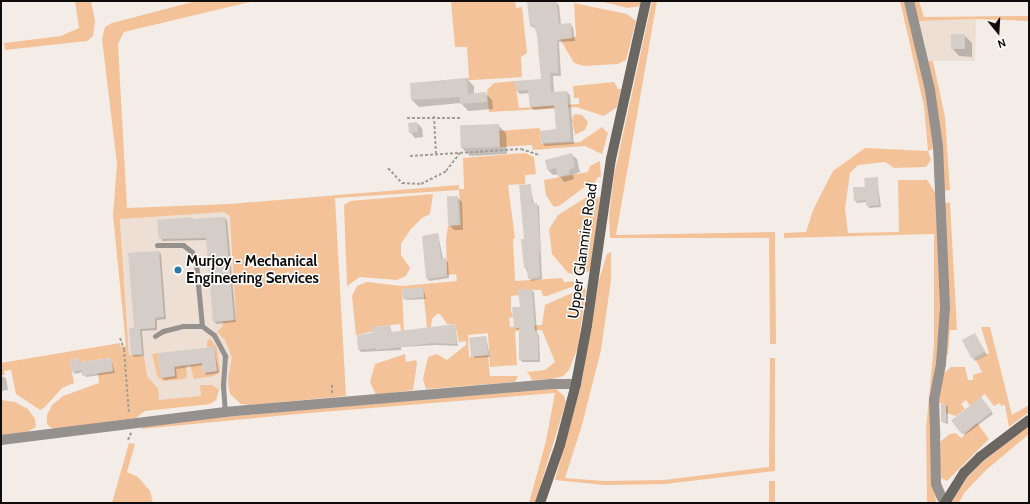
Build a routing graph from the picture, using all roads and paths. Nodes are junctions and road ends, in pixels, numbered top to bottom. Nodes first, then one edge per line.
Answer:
1 (646, 1) edge
2 (909, 1) edge
3 (434, 116) junction
4 (407, 118) dead end
5 (461, 118) dead end
6 (460, 154) junction
7 (540, 154) dead end
8 (436, 155) junction
9 (410, 156) dead end
10 (388, 168) dead end
11 (157, 245) dead end
12 (202, 326) junction
13 (155, 336) dead end
14 (120, 338) dead end
15 (576, 384) junction
16 (128, 410) dead end
17 (225, 412) junction
18 (1029, 420) edge
19 (1, 440) edge
20 (946, 502) edge
21 (540, 503) edge

1 - 15 main road, Upper Glanmire Road
2 - 20 street
3 - 4 path
3 - 5 path
3 - 8 path
6 - 7 path
6 - 8 path
6 - 10 path
8 - 9 path
11 - 12 lane
12 - 13 lane
12 - 17 lane
14 - 16 path
15 - 17 street
15 - 21 main road, Upper Glanmire Road
17 - 19 street
18 - 20 main road

